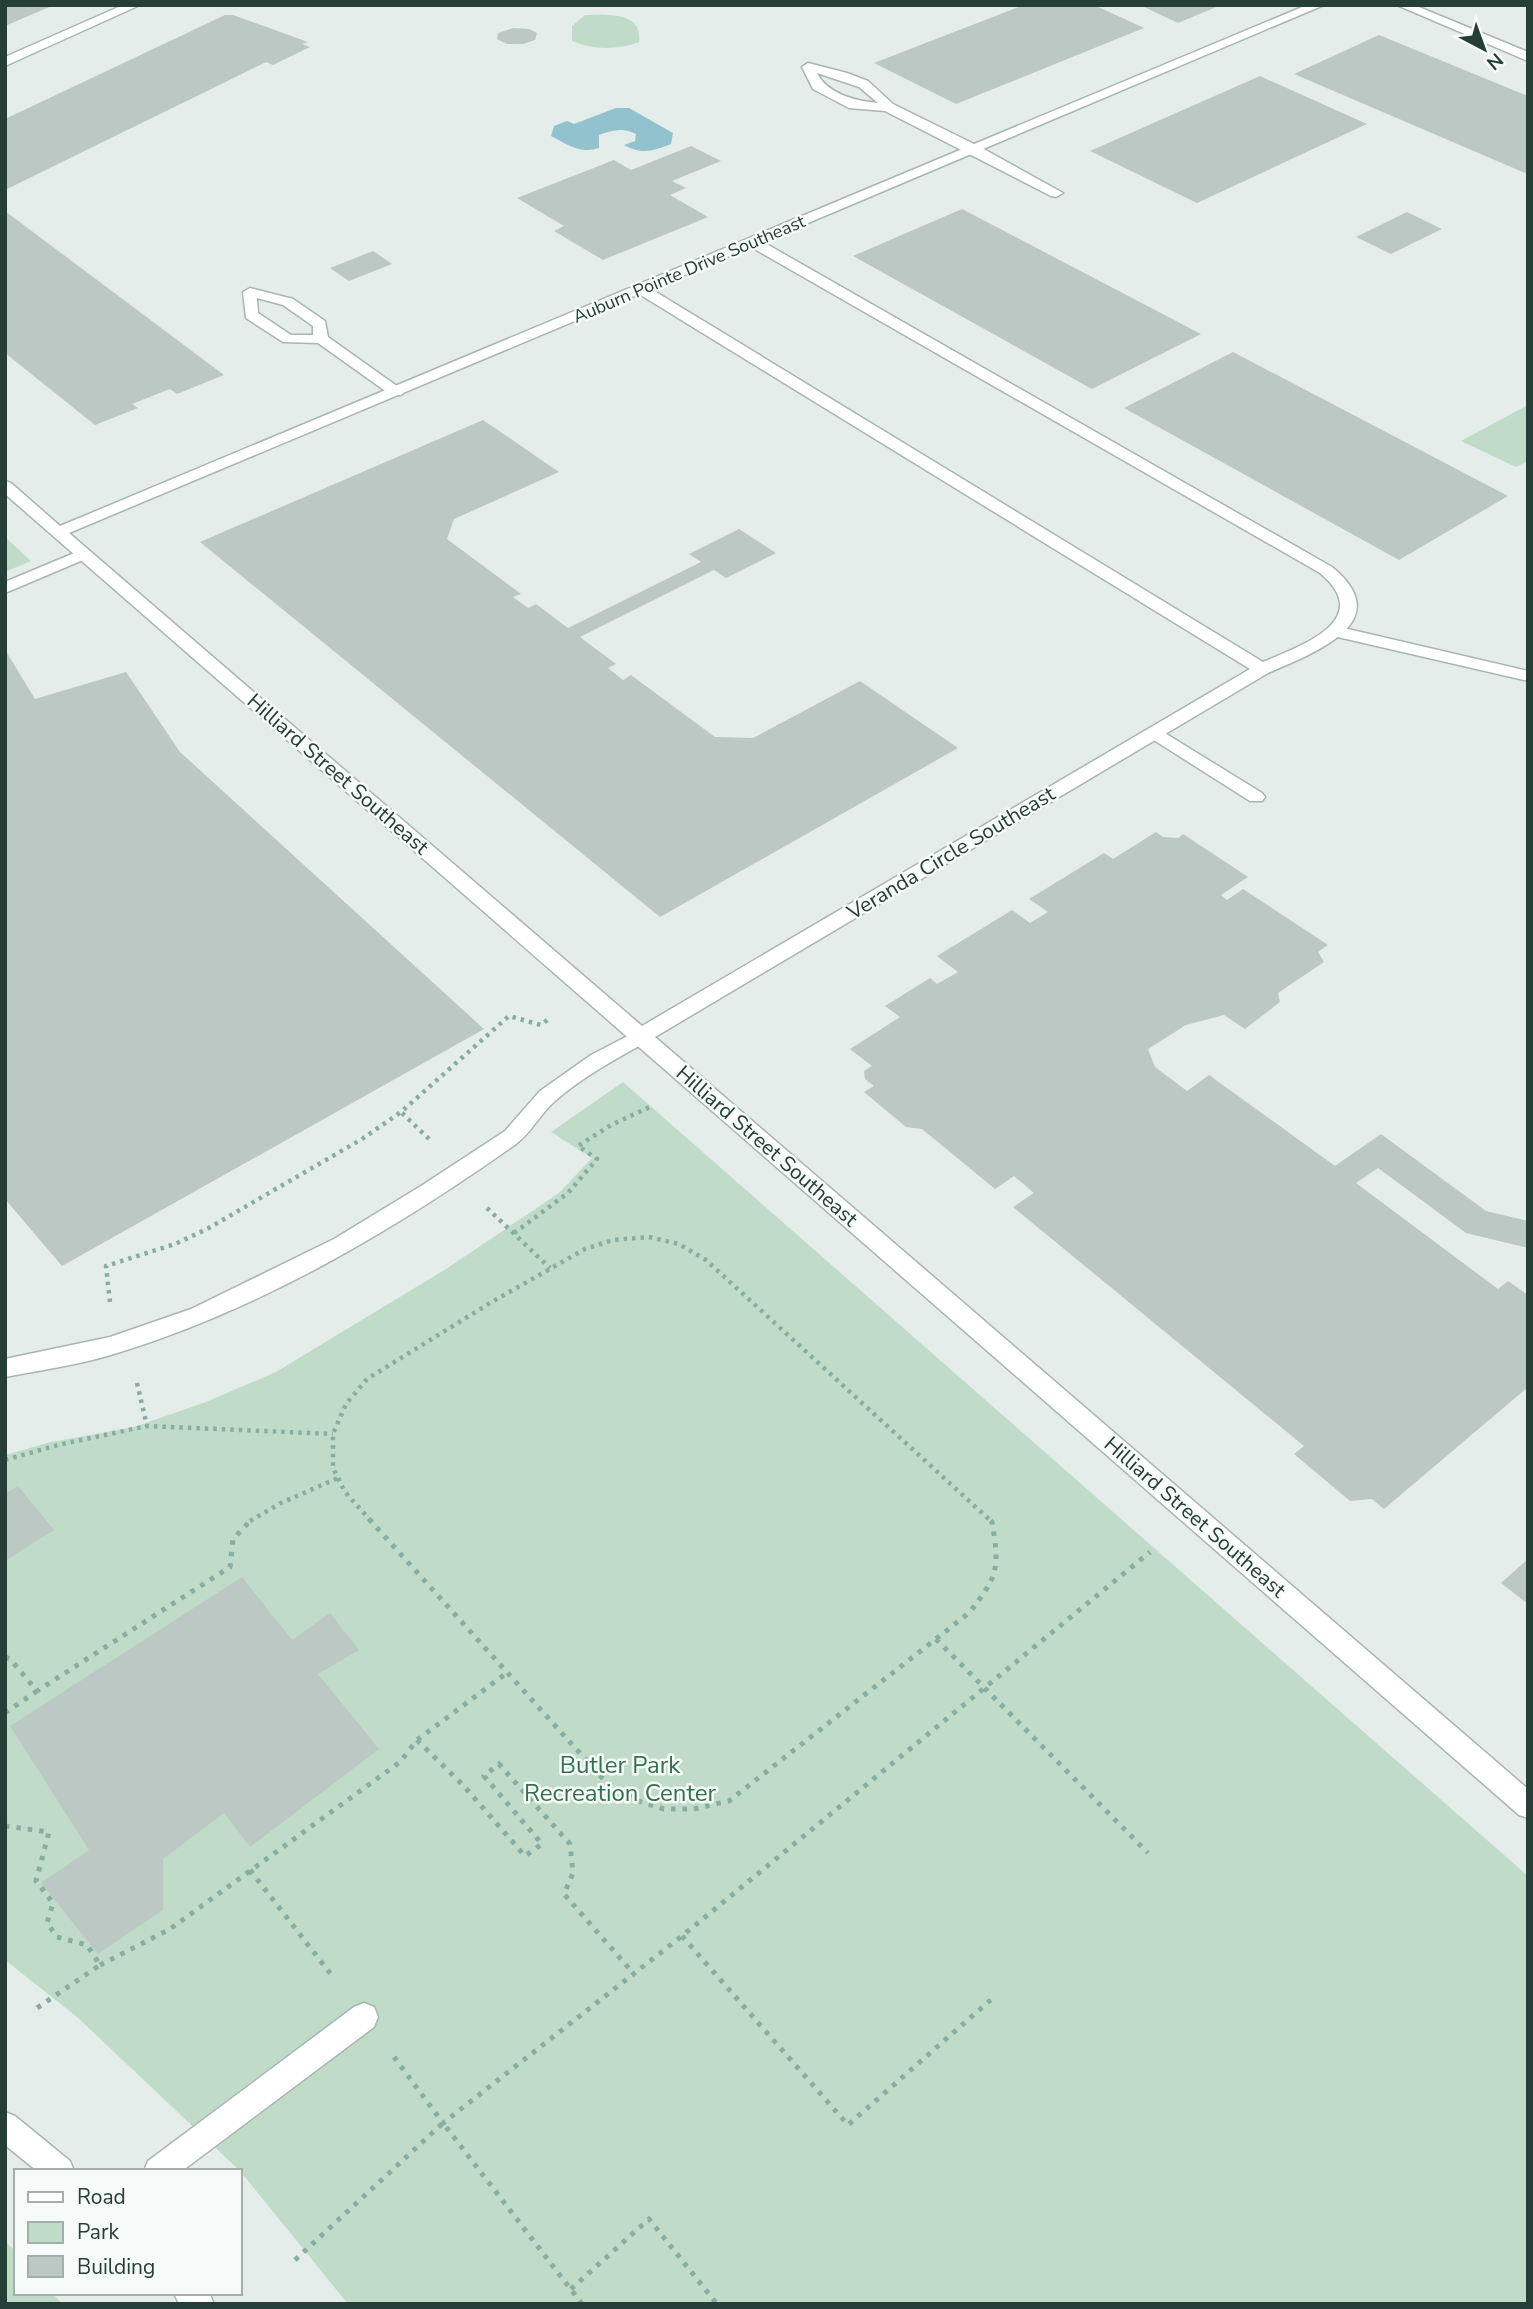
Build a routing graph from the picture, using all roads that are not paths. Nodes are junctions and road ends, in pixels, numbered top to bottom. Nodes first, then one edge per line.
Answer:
1 (134, 5) edge
2 (1318, 5) edge
3 (1403, 5) edge
4 (1528, 57) edge
5 (5, 62) edge
6 (888, 107) junction
7 (974, 151) junction
8 (1056, 193) dead end
9 (754, 243) junction
10 (641, 289) junction
11 (321, 339) junction
12 (396, 392) junction
13 (5, 486) edge
14 (59, 532) junction
15 (85, 554) junction
16 (5, 588) edge
17 (1335, 631) junction
18 (1262, 669) junction
19 (1528, 676) edge
20 (1155, 733) junction
21 (1256, 797) dead end
22 (641, 1037) junction
23 (5, 1368) edge
24 (1528, 1806) edge
25 (364, 2017) road end
26 (5, 2126) edge
27 (58, 2169) edge
28 (161, 2169) edge

1 - 5 street
2 - 7 street, Auburn Pointe Drive Southeast
3 - 4 street
6 - 6 street
6 - 7 street
7 - 8 street
7 - 9 street, Auburn Pointe Drive Southeast
9 - 10 street, Auburn Pointe Drive Southeast
9 - 17 street
10 - 12 street, Auburn Pointe Drive Southeast
10 - 18 street
11 - 11 street
11 - 12 street
12 - 14 street, Auburn Pointe Drive Southeast
13 - 14 street, Hilliard Street Southeast
14 - 15 street, Hilliard Street Southeast
15 - 16 street
15 - 22 street, Hilliard Street Southeast
17 - 18 street, Veranda Circle Southeast
17 - 19 street
18 - 20 street, Veranda Circle Southeast
20 - 21 street
20 - 22 street, Veranda Circle Southeast
22 - 23 street, Veranda Circle Southeast
22 - 24 street, Hilliard Street Southeast
25 - 28 street
26 - 27 street

